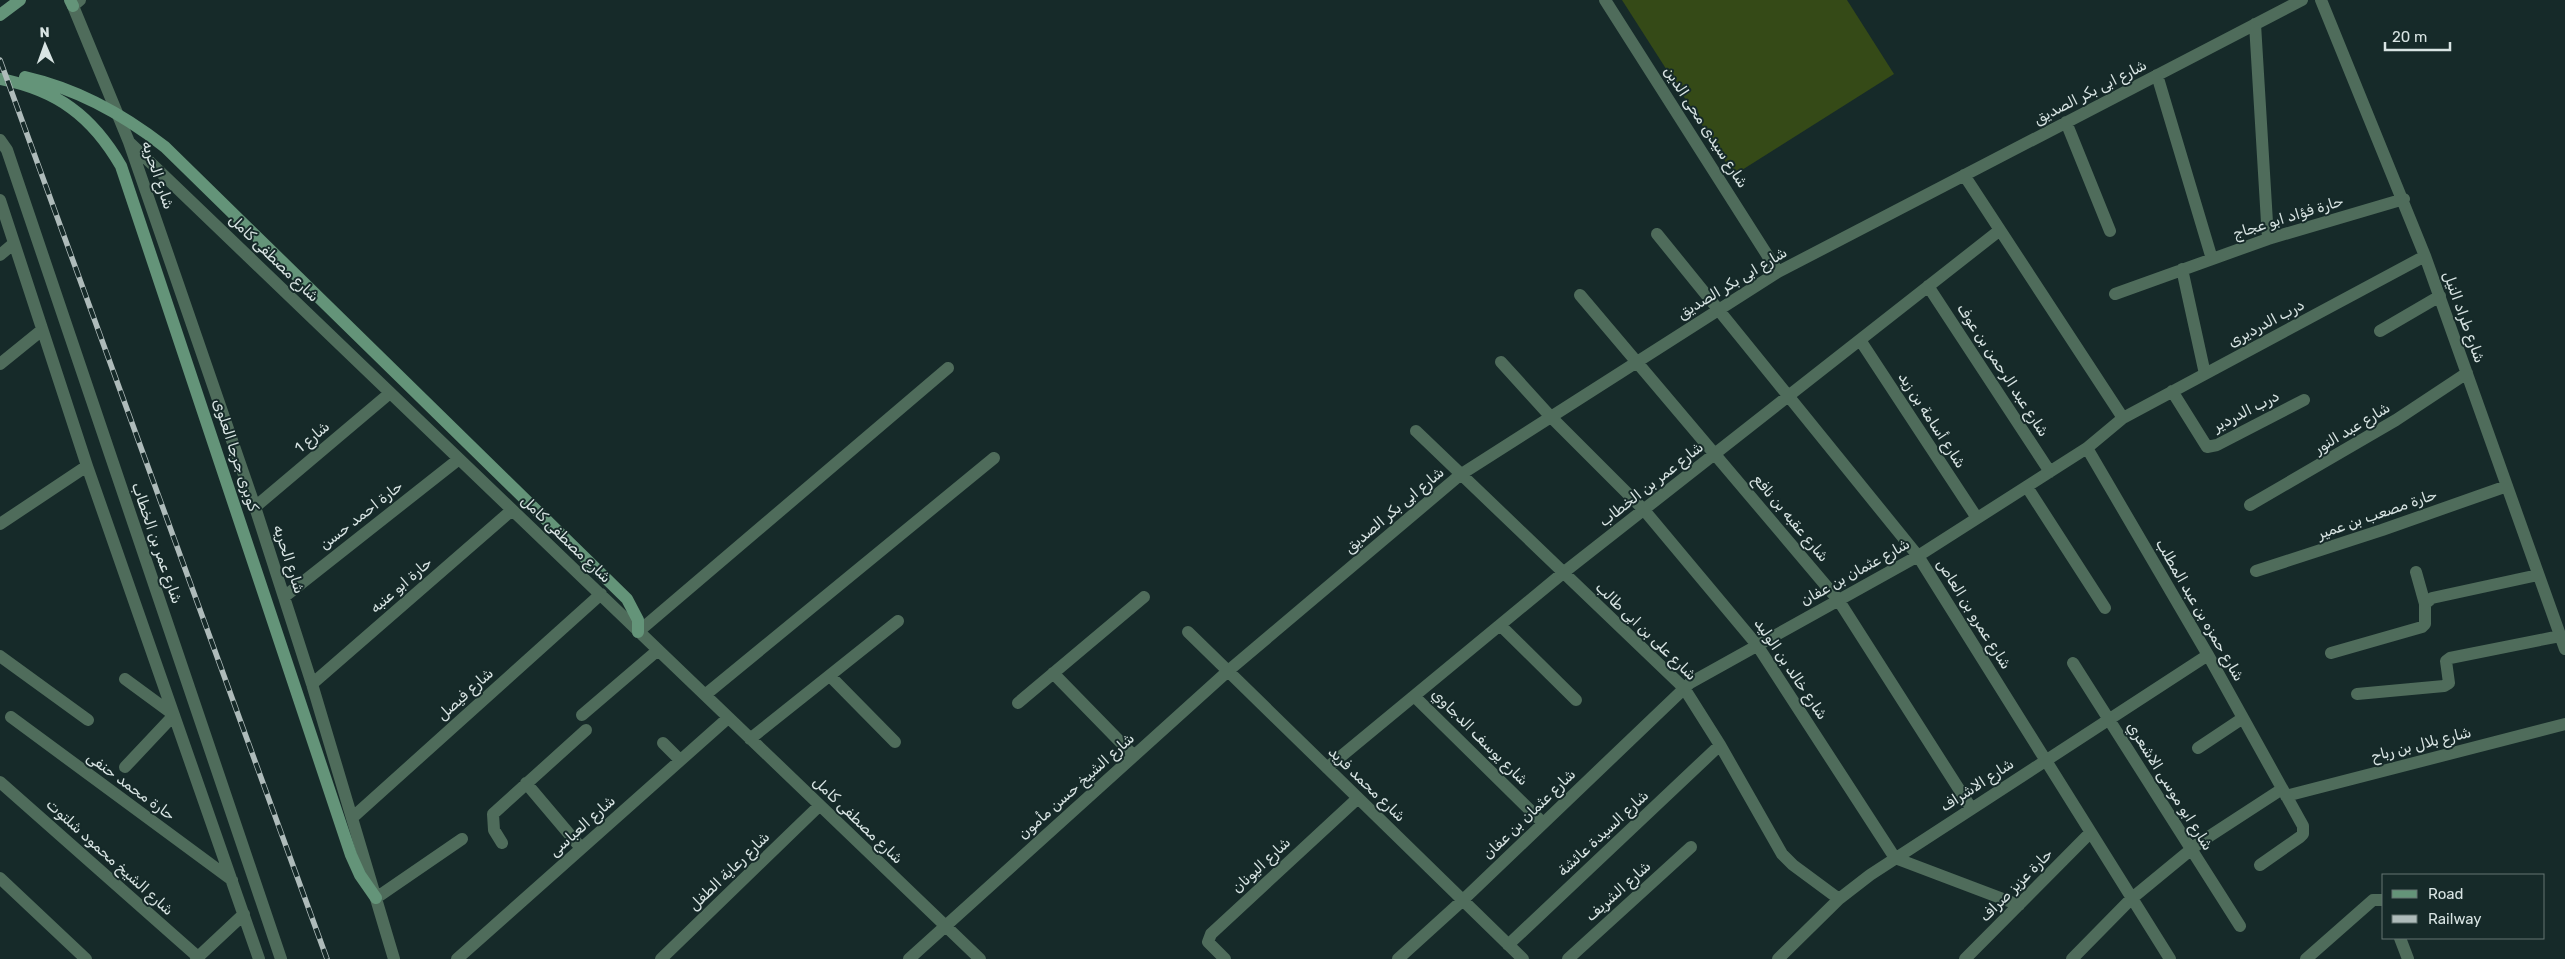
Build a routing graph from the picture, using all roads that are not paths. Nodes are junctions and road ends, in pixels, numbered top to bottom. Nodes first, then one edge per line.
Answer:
1 (20, 0) edge
2 (1605, 0) edge
3 (2302, 0) edge
4 (2321, 0) edge
5 (74, 2) edge
6 (0, 15) edge
7 (2255, 24) junction
8 (0, 72) edge
9 (2157, 75) junction
10 (0, 79) edge
11 (2066, 122) junction
12 (0, 140) edge
13 (130, 142) junction
14 (1964, 175) junction
15 (2404, 199) junction
16 (0, 200) edge
17 (2000, 230) junction
18 (2110, 231) dead end
19 (1657, 234) dead end
20 (2268, 239) junction
21 (14, 244) junction
22 (0, 254) edge
23 (2425, 256) junction
24 (2212, 259) junction
25 (2182, 269) junction
26 (1778, 272) junction
27 (1928, 286) junction
28 (2115, 294) dead end
29 (1580, 295) dead end
30 (2440, 296) junction
31 (1718, 310) junction
32 (42, 330) junction
33 (2380, 331) dead end
34 (1860, 340) junction
35 (1637, 361) junction
36 (1501, 362) dead end
37 (0, 364) edge
38 (948, 368) dead end
39 (2467, 373) junction
40 (2205, 374) junction
41 (2172, 391) junction
42 (390, 392) junction
43 (1788, 396) junction
44 (2304, 400) dead end
45 (1550, 416) junction
46 (2123, 418) junction
47 (1416, 431) dead end
48 (2087, 448) junction
49 (1716, 453) junction
50 (994, 458) dead end
51 (459, 459) junction
52 (88, 466) junction
53 (2050, 472) junction
54 (1460, 475) junction
55 (2027, 486) junction
56 (2507, 486) junction
57 (2250, 505) dead end
58 (255, 507) junction
59 (512, 510) junction
60 (1644, 510) junction
61 (1977, 518) junction
62 (3, 519) edge
63 (1918, 556) junction
64 (2256, 571) dead end
65 (2416, 572) dead end
66 (1563, 573) junction
67 (2538, 575) junction
68 (600, 594) junction
69 (284, 597) junction
70 (1144, 597) dead end
71 (1839, 600) junction
72 (2425, 604) junction
73 (2105, 608) dead end
74 (898, 622) dead end
75 (1500, 625) junction
76 (638, 632) junction
77 (1188, 632) dead end
78 (2560, 636) junction
79 (1757, 644) junction
80 (2565, 649) edge
81 (658, 650) junction
82 (2331, 653) dead end
83 (2208, 655) junction
84 (0, 656) edge
85 (2073, 663) dead end
86 (1228, 671) junction
87 (1053, 673) junction
88 (831, 676) junction
89 (125, 679) dead end
90 (312, 684) junction
91 (1684, 688) junction
92 (2357, 694) dead end
93 (705, 695) junction
94 (1414, 696) junction
95 (1576, 700) dead end
96 (1018, 703) dead end
97 (174, 715) junction
98 (582, 715) dead end
99 (12, 717) dead end
100 (728, 718) junction
101 (2243, 718) junction
102 (2109, 719) junction
103 (88, 720) dead end
104 (2565, 724) edge
105 (586, 730) dead end
106 (750, 739) junction
107 (895, 742) dead end
108 (663, 743) dead end
109 (1720, 745) junction
110 (2198, 748) dead end
111 (1134, 756) junction
112 (680, 760) junction
113 (2045, 760) junction
114 (125, 767) dead end
115 (1327, 768) junction
116 (0, 782) edge
117 (526, 783) junction
118 (2284, 792) junction
119 (1358, 798) junction
120 (819, 806) junction
121 (1971, 808) junction
122 (352, 818) junction
123 (1543, 823) junction
124 (2090, 833) junction
125 (462, 839) dead end
126 (502, 843) dead end
127 (1691, 847) dead end
128 (581, 848) junction
129 (2192, 850) junction
130 (1896, 858) junction
131 (2260, 865) dead end
132 (0, 878) edge
133 (232, 880) junction
134 (376, 898) junction
135 (2131, 899) junction
136 (2382, 899) edge
137 (1463, 900) junction
138 (1839, 900) junction
139 (2019, 905) junction
140 (244, 914) junction
141 (945, 925) junction
142 (2240, 926) dead end
143 (2400, 939) edge
144 (1508, 945) junction
145 (197, 958) edge
146 (86, 959) edge
147 (259, 959) edge
148 (280, 959) edge
149 (394, 959) edge
150 (457, 959) edge
151 (661, 959) edge
152 (909, 959) edge
153 (980, 959) edge
154 (1225, 959) edge
155 (1398, 959) edge
156 (1523, 959) edge
157 (1568, 959) edge
158 (1778, 959) edge
159 (1965, 959) edge
160 (2072, 959) edge
161 (2170, 959) edge
162 (2306, 959) edge
163 (2408, 959) edge

1 - 6 street
2 - 26 street, شارع سيدى محى الدين
3 - 7 street, شارع ابى بكر الصديق
4 - 15 street, شارع طراد النيل
5 - 13 street, شارع الحريه
7 - 9 street, شارع ابى بكر الصديق
7 - 20 street
8 - 76 street
9 - 11 street, شارع ابى بكر الصديق
9 - 24 street
10 - 134 street, كوبرى جرجا العلوى
11 - 14 street, شارع ابى بكر الصديق
11 - 18 street
12 - 148 street, شارع عمر بن الخطاب
13 - 42 street, شارع مصطفى كامل
13 - 58 street, شارع الحريه
14 - 17 street
14 - 26 street, شارع ابى بكر الصديق
15 - 20 street, حارة فؤاد ابو عجاج
15 - 23 street, شارع طراد النيل
16 - 21 street
17 - 27 street, شارع عمر بن الخطاب
17 - 46 street
19 - 31 street, شارع عمرو بن العاص
20 - 24 street, حارة فؤاد ابو عجاج
21 - 22 street
21 - 32 street
23 - 30 street, شارع طراد النيل
23 - 40 street, درب الدرديرى
24 - 25 street, حارة فؤاد ابو عجاج
25 - 28 street, حارة فؤاد ابو عجاج
25 - 40 street
26 - 31 street, شارع ابى بكر الصديق
27 - 34 street, شارع عمر بن الخطاب
27 - 53 street, شارع عبد الرحمن بن عوف
29 - 35 street, شارع عقبه بن نافع
30 - 33 street
30 - 39 street, شارع طراد النيل
31 - 35 street, شارع ابى بكر الصديق
31 - 43 street, شارع عمرو بن العاص
32 - 37 street
32 - 52 street
34 - 43 street, شارع عمر بن الخطاب
34 - 61 street, شارع أسامة بن زيد
35 - 45 street, شارع ابى بكر الصديق
35 - 49 street, شارع عقبه بن نافع
36 - 45 street, شارع خالد بن الوليد
38 - 76 street
39 - 56 street, شارع طراد النيل
39 - 57 street, شارع عبد النور
40 - 41 street, درب الدرديرى
41 - 44 street, درب الدردير
41 - 46 street, درب الدرديرى
42 - 51 street, شارع مصطفى كامل
42 - 58 street, شارع 1
43 - 49 street, شارع عمر بن الخطاب
43 - 63 street, شارع عمرو بن العاص
45 - 54 street, شارع ابى بكر الصديق
45 - 60 street, شارع خالد بن الوليد
46 - 48 street, شارع عثمان بن عفان
47 - 54 street, شارع على بن ابى طالب
48 - 53 street, شارع عثمان بن عفان
48 - 83 street, شارع حمزه بن عبد المطلب
49 - 60 street, شارع عمر بن الخطاب
49 - 71 street, شارع عقبه بن نافع
50 - 93 street
51 - 59 street, شارع مصطفى كامل
51 - 69 street, حارة احمد حسن
52 - 62 street
52 - 97 street
53 - 55 street, شارع عثمان بن عفان
54 - 66 street, شارع على بن ابى طالب
54 - 86 street, شارع ابى بكر الصديق
55 - 61 street, شارع عثمان بن عفان
55 - 73 street
56 - 64 street, حارة مصعب بن عمير
56 - 67 street, شارع طراد النيل
58 - 69 street, شارع الحريه
59 - 68 street, شارع مصطفى كامل
59 - 90 street, حارة ابو عنبه
60 - 66 street, شارع عمر بن الخطاب
60 - 79 street, شارع خالد بن الوليد
61 - 63 street, شارع عثمان بن عفان
63 - 71 street, شارع عثمان بن عفان
63 - 113 street, شارع عمرو بن العاص
65 - 72 street
66 - 75 street, شارع عمر بن الخطاب
66 - 91 street, شارع على بن ابى طالب
67 - 72 street
67 - 78 street, شارع طراد النيل
68 - 76 street, شارع مصطفى كامل
68 - 122 street, شارع فيصل
69 - 90 street, شارع الحريه
70 - 87 street
71 - 79 street, شارع عثمان بن عفان
71 - 121 street, شارع عقبه بن نافع
72 - 82 street
74 - 88 street
75 - 94 street, شارع عمر بن الخطاب
75 - 95 street
76 - 81 street, شارع مصطفى كامل
77 - 86 street, شارع محمد فريد
78 - 80 street, شارع طراد النيل
78 - 92 street
79 - 91 street, شارع عثمان بن عفان
79 - 130 street, شارع خالد بن الوليد
81 - 93 street, شارع مصطفى كامل
81 - 98 street
83 - 101 street, شارع حمزه بن عبد المطلب
83 - 102 street, شارع الاشراف
84 - 103 street
85 - 102 street, شارع ابو موسى الاشعري
86 - 111 street, شارع الشيخ حسن مأمون
86 - 115 street, شارع محمد فريد
87 - 96 street
87 - 111 street
88 - 106 street
88 - 107 street
89 - 97 street
90 - 122 street, شارع الحريه
91 - 109 street, شارع على بن ابى طالب
91 - 123 street, شارع عثمان بن عفان
93 - 100 street, شارع مصطفى كامل
94 - 115 street, شارع عمر بن الخطاب
94 - 123 street, شارع يوسف الدجاوي
97 - 114 street
97 - 133 street
99 - 133 street, حارة محمد حنفى
100 - 106 street, شارع مصطفى كامل
100 - 112 street, شارع العباسى
101 - 110 street
101 - 118 street, شارع حمزه بن عبد المطلب
102 - 113 street, شارع الاشراف
102 - 129 street, شارع ابو موسى الاشعري
104 - 118 street, شارع بلال بن رباح
105 - 117 street
106 - 120 street, شارع مصطفى كامل
108 - 112 street
109 - 138 street, شارع على بن ابى طالب
109 - 144 street, شارع السيدة عائشة
111 - 141 street, شارع الشيخ حسن مأمون
112 - 128 street, شارع العباسى
113 - 121 street, شارع الاشراف
113 - 124 street, شارع عمرو بن العاص
115 - 119 street, شارع محمد فريد
116 - 145 street, شارع الشيخ محمود شلتوت
117 - 126 street
117 - 128 street
118 - 129 street, شارع بلال بن رباح
118 - 131 street, شارع حمزه بن عبد المطلب
119 - 137 street, شارع محمد فريد
119 - 154 street, شارع اليونان
120 - 141 street, شارع مصطفى كامل
120 - 151 street, شارع رعاية الطفل
121 - 130 street, شارع الاشراف
122 - 134 street, شارع الحريه
123 - 137 street, شارع عثمان بن عفان
124 - 135 street, شارع عمرو بن العاص
124 - 139 street, حارة عزيز صراف
125 - 134 street
127 - 157 street, شارع الشريف
128 - 150 street, شارع العباسى
129 - 135 street, شارع بلال بن رباح
129 - 142 street, شارع ابو موسى الاشعري
130 - 138 street, شارع الاشراف
130 - 139 street
132 - 146 street
133 - 140 street
134 - 149 street, شارع الحريه
135 - 160 street, شارع بلال بن رباح
135 - 161 street, شارع عمرو بن العاص
136 - 162 street
137 - 144 street, شارع محمد فريد
137 - 155 street, شارع عثمان بن عفان
138 - 158 street, شارع الاشراف
139 - 159 street, حارة عزيز صراف
140 - 145 street
140 - 147 street
141 - 152 street, شارع الشيخ حسن مأمون
141 - 153 street, شارع مصطفى كامل
143 - 163 street
144 - 156 street, شارع محمد فريد

